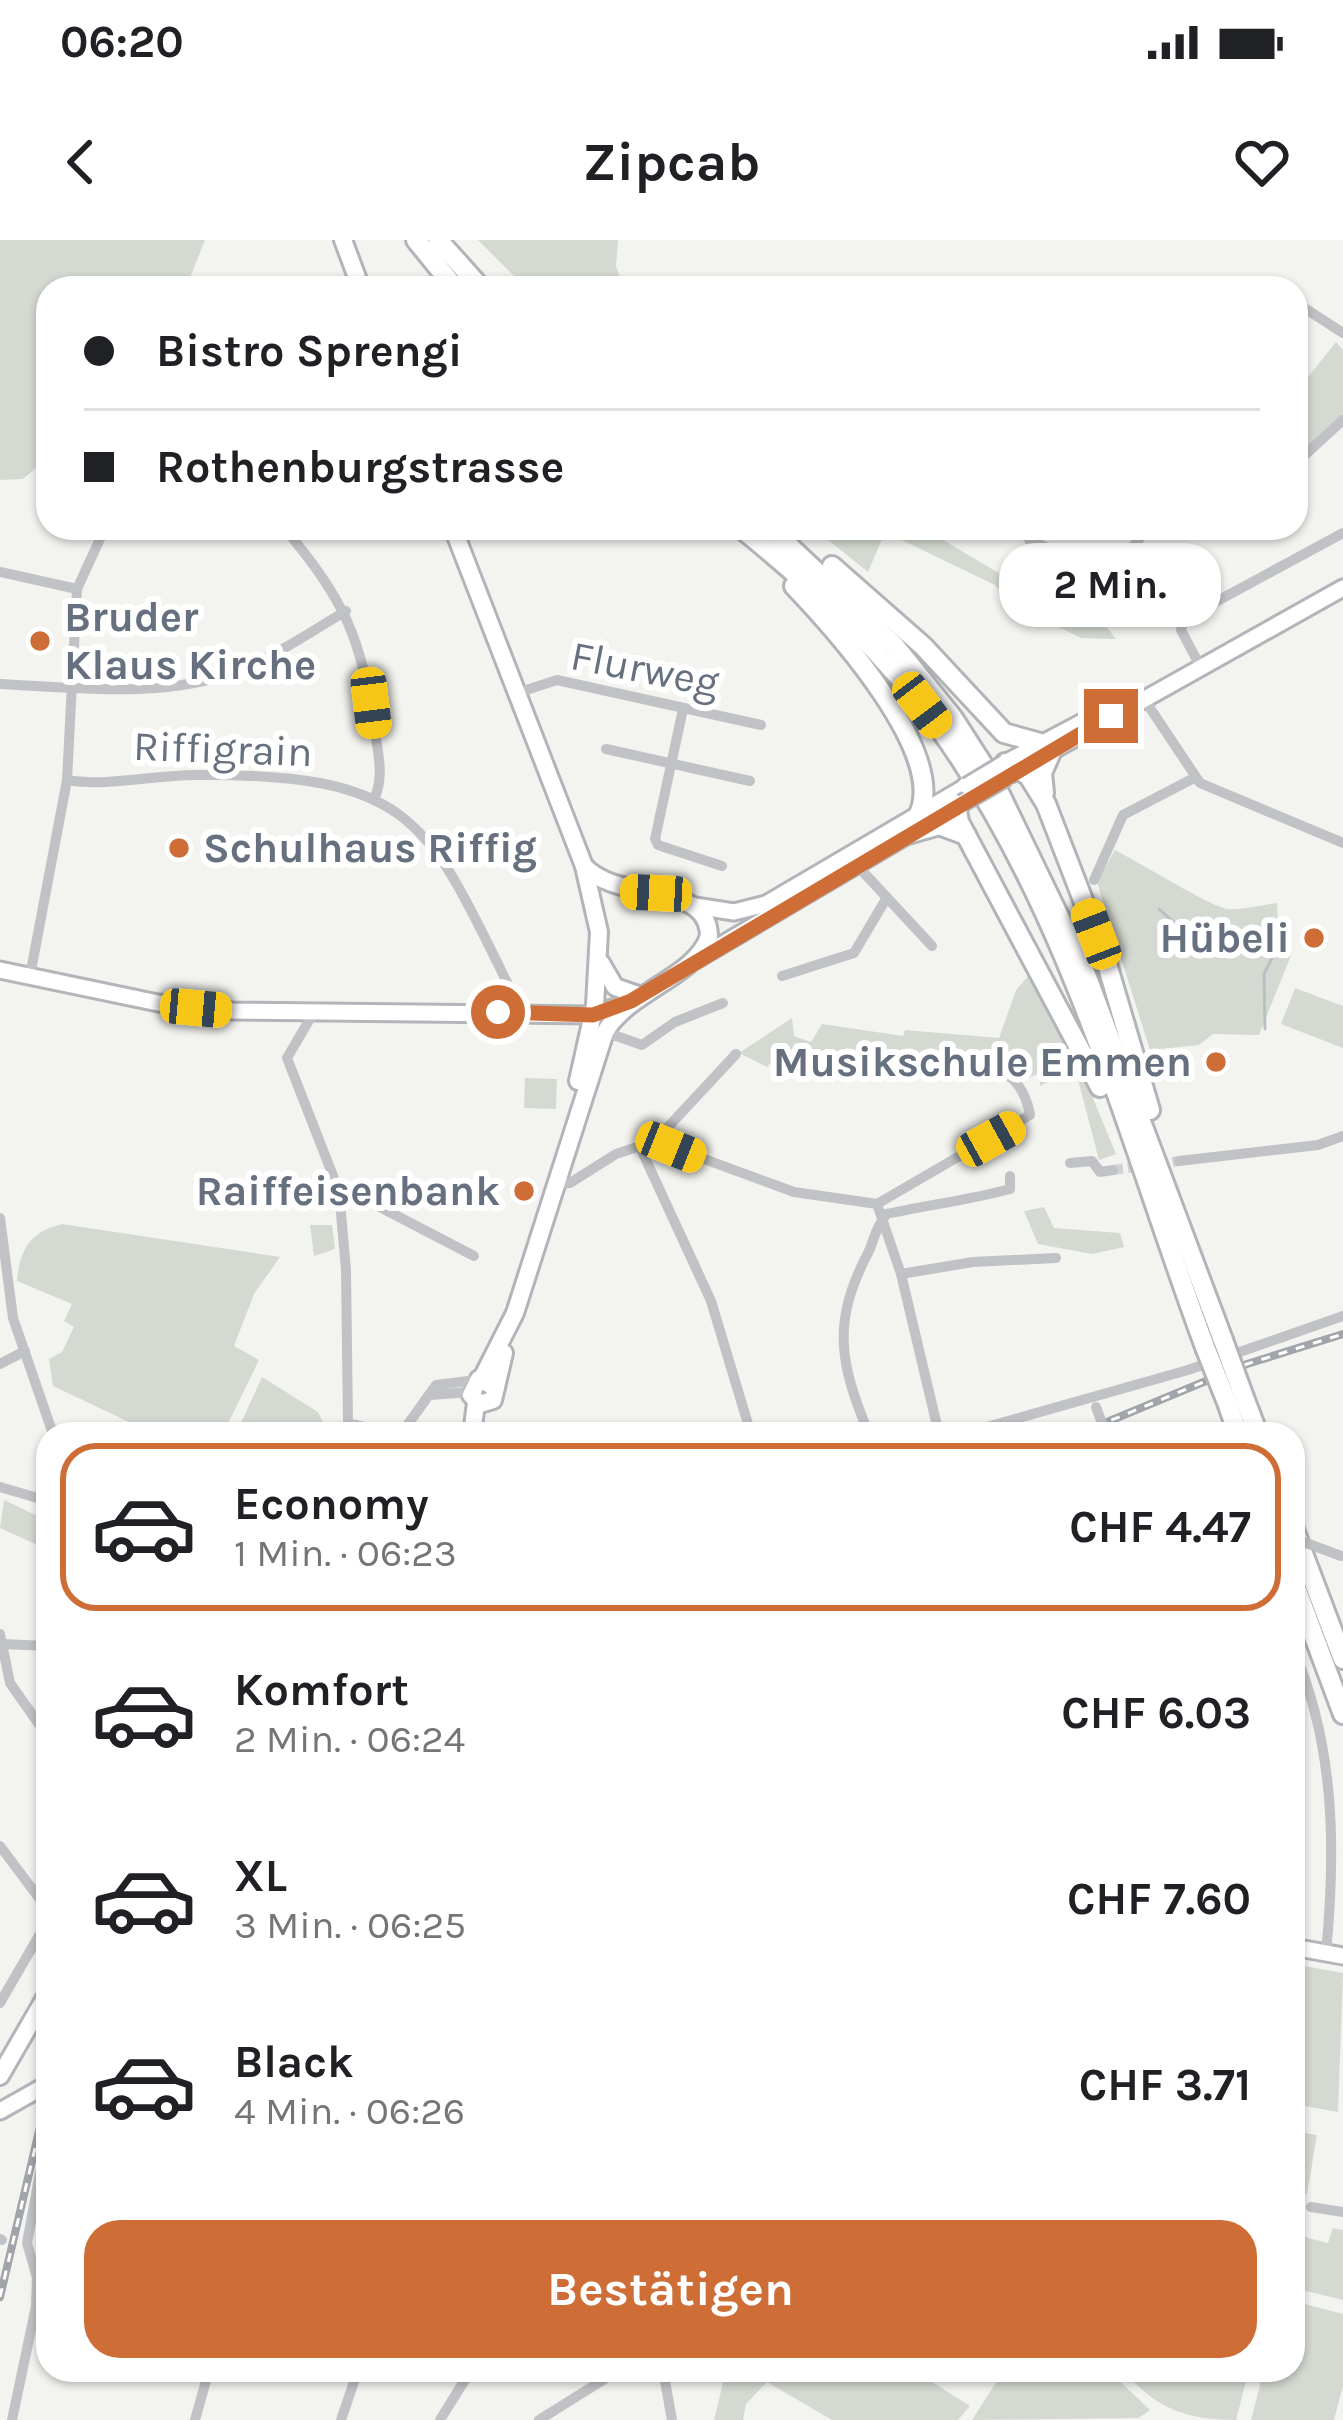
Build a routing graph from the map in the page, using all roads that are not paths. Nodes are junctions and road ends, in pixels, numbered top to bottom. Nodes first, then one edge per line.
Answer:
1 (343, 240) edge
2 (416, 240) edge
3 (438, 240) edge
4 (356, 276) edge
5 (445, 276) edge
6 (470, 276) edge
7 (1308, 310) edge
8 (1343, 333) edge
9 (1343, 420) edge
10 (1308, 452) edge
11 (1343, 533) edge
12 (99, 540) edge
13 (293, 540) edge
14 (458, 540) edge
15 (740, 540) edge
16 (754, 540) edge
17 (786, 540) edge
18 (797, 540) edge
19 (1032, 540) edge
20 (1139, 540) edge
21 (0, 572) edge
22 (1343, 588) edge
23 (77, 589) junction
24 (346, 611) junction
25 (1200, 666) junction
26 (0, 684) edge
27 (69, 688) junction
28 (517, 693) junction
29 (1142, 696) junction
30 (683, 709) junction
31 (761, 725) dead end
32 (1004, 733) junction
33 (1046, 746) junction
34 (606, 749) dead end
35 (671, 762) junction
36 (1011, 768) junction
37 (1194, 778) junction
38 (67, 779) junction
39 (750, 781) dead end
40 (960, 796) junction
41 (375, 797) junction
42 (1046, 804) junction
43 (919, 814) junction
44 (908, 834) junction
45 (966, 835) junction
46 (1343, 843) edge
47 (853, 860) junction
48 (584, 866) junction
49 (722, 866) dead end
50 (1094, 880) dead end
51 (625, 891) junction
52 (886, 899) junction
53 (695, 906) junction
54 (599, 932) junction
55 (932, 946) dead end
56 (691, 962) junction
57 (600, 963) junction
58 (0, 970) edge
59 (30, 976) junction
60 (782, 976) dead end
61 (635, 998) junction
62 (723, 1003) dead end
63 (314, 1012) junction
64 (522, 1013) junction
65 (593, 1015) junction
66 (605, 1032) junction
67 (736, 1054) dead end
68 (890, 1076) dead end
69 (1341, 1140) edge
70 (655, 1141) junction
71 (567, 1142) junction
72 (640, 1147) junction
73 (1179, 1161) tunnel mouth
74 (1070, 1163) dead end
75 (1107, 1171) tunnel mouth
76 (1162, 1172) junction
77 (1010, 1176) dead end
78 (554, 1185) junction
79 (339, 1191) junction
80 (881, 1212) junction
81 (0, 1218) edge
82 (474, 1256) dead end
83 (1056, 1258) dead end
84 (901, 1274) junction
85 (1180, 1279) junction
86 (1343, 1316) edge
87 (13, 1318) junction
88 (0, 1325) edge
89 (1214, 1343) junction
90 (25, 1351) junction
91 (0, 1364) edge
92 (481, 1391) junction
93 (1095, 1403) junction
94 (1236, 1403) junction
95 (48, 1422) edge
96 (348, 1422) edge
97 (409, 1422) edge
98 (478, 1422) edge
99 (747, 1422) edge
100 (864, 1422) edge
101 (936, 1422) edge
102 (1013, 1422) edge
103 (1102, 1422) edge
104 (1237, 1422) edge
105 (1249, 1422) edge
106 (0, 1487) edge
107 (36, 1498) edge
108 (1305, 1543) edge
109 (1342, 1557) edge
110 (1305, 1559) edge
111 (1305, 1612) edge
112 (2, 1640) edge
113 (36, 1644) edge
114 (1343, 1659) edge
115 (1305, 1685) edge
116 (1343, 1714) edge
117 (36, 1720) edge
118 (0, 1846) edge
119 (36, 1894) edge
120 (36, 1940) edge
121 (1305, 1949) edge
122 (1335, 1954) edge
123 (0, 2003) edge
124 (36, 2014) edge
125 (0, 2076) edge
126 (36, 2091) edge
127 (0, 2111) edge
128 (36, 2183) edge
129 (1312, 2207) dead end
130 (1343, 2212) edge
131 (36, 2276) edge
132 (36, 2306) edge
133 (206, 2382) edge
134 (354, 2382) edge
135 (464, 2382) edge
136 (601, 2382) edge
137 (665, 2382) edge
138 (12, 2420) edge
139 (196, 2420) edge
140 (341, 2420) edge
141 (440, 2420) edge
142 (539, 2420) edge
143 (672, 2420) edge

1 - 4 main road
2 - 5 highway
3 - 6 highway
7 - 8 street
9 - 10 street
11 - 25 street
12 - 23 street
13 - 24 street
14 - 28 main road
15 - 43 highway
16 - 85 highway
17 - 76 highway
18 - 32 highway
19 - 20 street
21 - 23 street
22 - 25 main road
23 - 27 street
24 - 27 street
24 - 41 street
25 - 29 main road
26 - 27 street
27 - 38 street
28 - 30 street, Flurweg
28 - 48 main road
29 - 33 main road
29 - 37 street
30 - 31 street, Flurweg
30 - 35 street
32 - 33 highway
32 - 36 highway
33 - 36 main road
33 - 42 highway
34 - 35 street
35 - 39 street
35 - 49 street
36 - 40 main road, bridge
36 - 42 highway
37 - 46 street
37 - 50 street
38 - 41 street, Riffigrain
38 - 59 street
40 - 43 main road
40 - 44 main road
40 - 45 highway
41 - 64 street
42 - 76 highway
43 - 47 main road
44 - 45 highway
44 - 47 main road
45 - 85 highway
47 - 52 street
47 - 53 main road
47 - 56 main road
48 - 51 main road
48 - 54 main road
51 - 53 main road
51 - 54 main road
52 - 55 street
52 - 60 street
53 - 56 main road
54 - 57 main road
56 - 61 main road
57 - 61 main road
57 - 65 main road
58 - 59 main road
59 - 63 main road
61 - 65 main road
61 - 66 main road
62 - 66 street
63 - 64 main road
63 - 79 street
64 - 65 main road
65 - 71 main road
66 - 71 main road
67 - 70 street
68 - 80 street
69 - 73 street
70 - 72 street
70 - 80 street
71 - 78 main road
72 - 78 street
72 - 99 street
74 - 75 street
76 - 89 highway
77 - 80 street
78 - 92 main road
79 - 82 street
79 - 96 street
80 - 84 street
80 - 100 street
81 - 87 street
83 - 84 street
84 - 101 street
85 - 89 highway
86 - 93 street
87 - 88 street
87 - 90 street
89 - 94 highway, bridge
90 - 91 street
90 - 95 street
92 - 97 street
92 - 98 main road
93 - 102 street
93 - 103 street, bridge
94 - 104 highway
94 - 105 highway
106 - 107 street
108 - 109 street, bridge
110 - 114 highway
111 - 116 highway
112 - 113 street
112 - 117 street
115 - 122 street
118 - 119 street
120 - 123 street
121 - 122 main road
124 - 125 main road
126 - 127 main road
128 - 131 street
129 - 130 street
132 - 138 street
133 - 139 street
134 - 140 street
135 - 141 street
136 - 142 street
137 - 143 street

